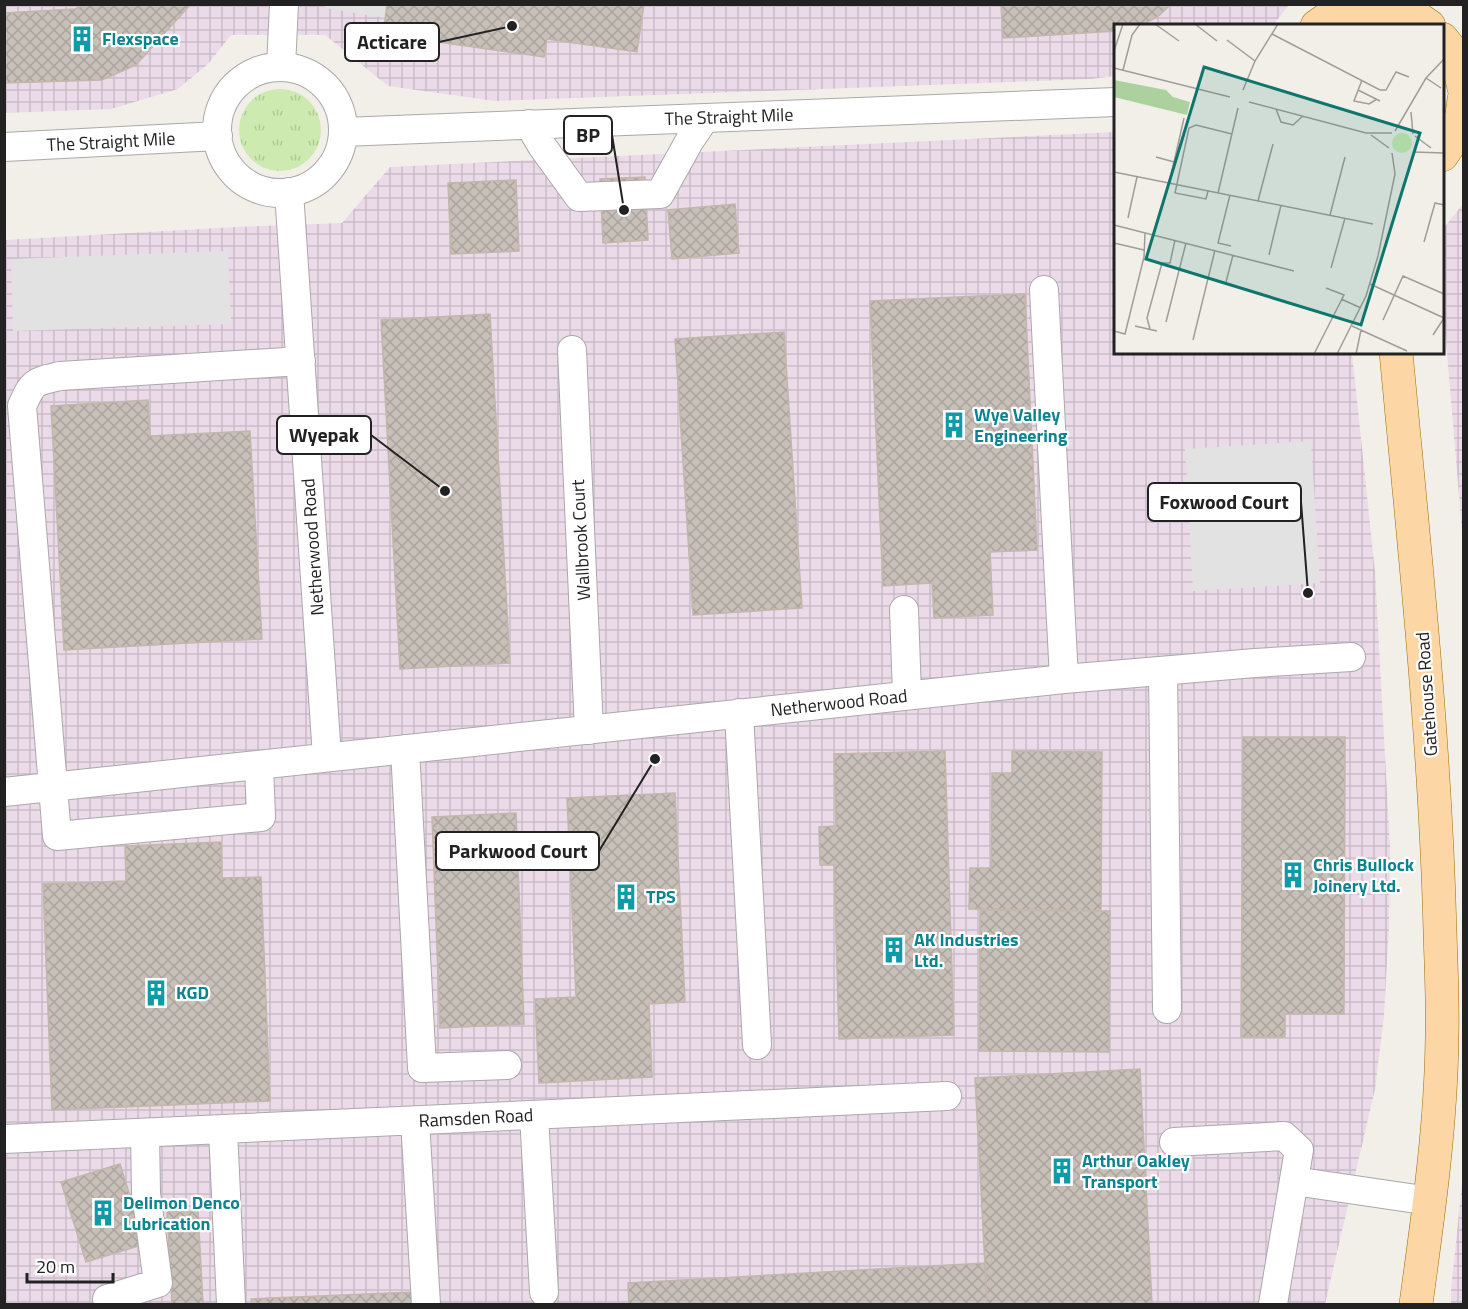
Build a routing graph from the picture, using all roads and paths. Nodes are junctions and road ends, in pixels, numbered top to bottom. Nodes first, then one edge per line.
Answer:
1 (284, 4) edge
2 (1324, 4) edge
3 (1313, 24) edge
4 (1319, 24) edge
5 (1428, 24) edge
6 (1444, 32) edge
7 (1444, 41) edge
8 (1464, 43) edge
9 (281, 67) junction
10 (1464, 88) edge
11 (1464, 99) edge
12 (1114, 102) edge
13 (705, 118) junction
14 (529, 124) junction
15 (343, 132) junction
16 (218, 136) junction
17 (1453, 141) edge
18 (4, 147) edge
19 (290, 192) junction
20 (1044, 290) dead end
21 (572, 350) dead end
22 (1396, 354) edge
23 (301, 361) junction
24 (904, 610) dead end
25 (1351, 657) dead end
26 (1162, 671) junction
27 (1064, 679) junction
28 (907, 696) junction
29 (739, 713) junction
30 (589, 730) junction
31 (405, 749) junction
32 (327, 757) junction
33 (259, 765) junction
34 (53, 787) junction
35 (4, 792) edge
36 (1167, 1009) dead end
37 (1453, 1039) edge
38 (757, 1045) dead end
39 (507, 1065) dead end
40 (947, 1096) dead end
41 (534, 1115) junction
42 (415, 1121) junction
43 (223, 1129) junction
44 (145, 1133) junction
45 (4, 1139) edge
46 (1174, 1142) dead end
47 (1294, 1181) junction
48 (1430, 1201) junction
49 (544, 1292) dead end
50 (108, 1305) edge
51 (231, 1305) edge
52 (426, 1305) edge
53 (1274, 1305) edge
54 (1416, 1305) edge

1 - 9 street
2 - 3 street
4 - 5 main road
6 - 8 main road
7 - 10 main road
9 - 15 street
9 - 16 street
11 - 17 main road
12 - 13 street, The Straight Mile
13 - 14 street, The Straight Mile
13 - 14 street
14 - 15 street, The Straight Mile
15 - 19 street
16 - 18 street, The Straight Mile
16 - 19 street
19 - 23 street, Netherwood Road
20 - 27 street
21 - 30 street, Wallbrook Court
22 - 37 main road, Gatehouse Road
23 - 32 street, Netherwood Road
23 - 34 street
24 - 28 street
25 - 26 street, Netherwood Road
26 - 27 street, Netherwood Road
26 - 36 street
27 - 28 street, Netherwood Road
28 - 29 street, Netherwood Road
29 - 30 street, Netherwood Road
29 - 38 street
30 - 31 street, Netherwood Road
31 - 32 street, Netherwood Road
31 - 39 street
32 - 33 street, Netherwood Road
33 - 34 street, Netherwood Road
33 - 34 street
34 - 35 street, Netherwood Road
37 - 48 main road, Gatehouse Road
40 - 41 street, Ramsden Road
41 - 42 street, Ramsden Road
41 - 49 street
42 - 43 street, Ramsden Road
42 - 52 street
43 - 44 street, Ramsden Road
43 - 51 street
44 - 45 street, Ramsden Road
44 - 50 street
46 - 47 street
47 - 48 street
47 - 53 street
48 - 54 main road, Gatehouse Road

